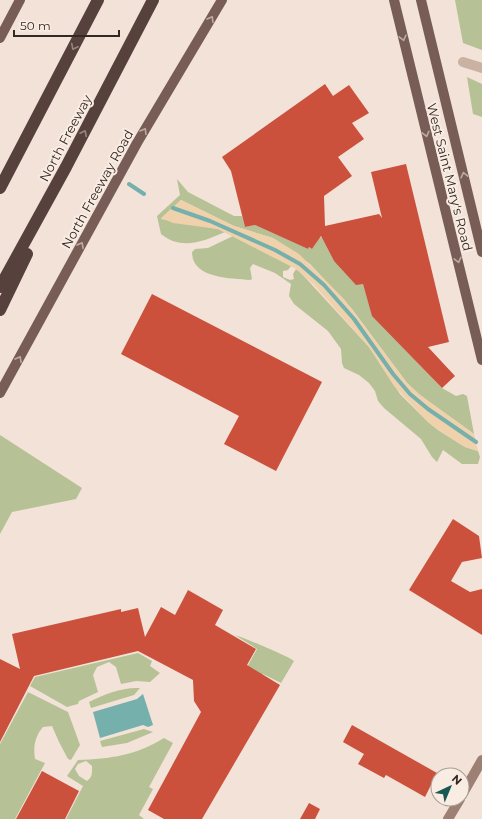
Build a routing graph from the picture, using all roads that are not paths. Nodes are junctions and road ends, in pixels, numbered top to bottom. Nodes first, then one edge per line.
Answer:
1 (20, 0) edge
2 (98, 0) edge
3 (152, 0) edge
4 (222, 0) edge
5 (394, 0) edge
6 (421, 0) edge
7 (0, 38) edge
8 (463, 62) dead end
9 (482, 68) edge
10 (26, 140) junction
11 (66, 167) junction
12 (0, 182) edge
13 (0, 188) edge
14 (482, 252) edge
15 (0, 287) edge
16 (0, 310) edge
17 (482, 360) edge
18 (0, 393) edge
19 (482, 760) edge
20 (470, 781) edge
21 (455, 807) edge
22 (448, 819) edge

1 - 7 main road
2 -> 10 highway
11 -> 3 highway, North Freeway
18 -> 4 main road, North Freeway Road
5 -> 17 main road, West Saint Mary's Road
14 -> 6 main road, West Saint Mary's Road
8 - 9 street
10 - 12 highway
10 - 13 highway
11 - 15 highway, North Freeway
11 - 16 highway
19 - 20 main road
21 - 22 main road

